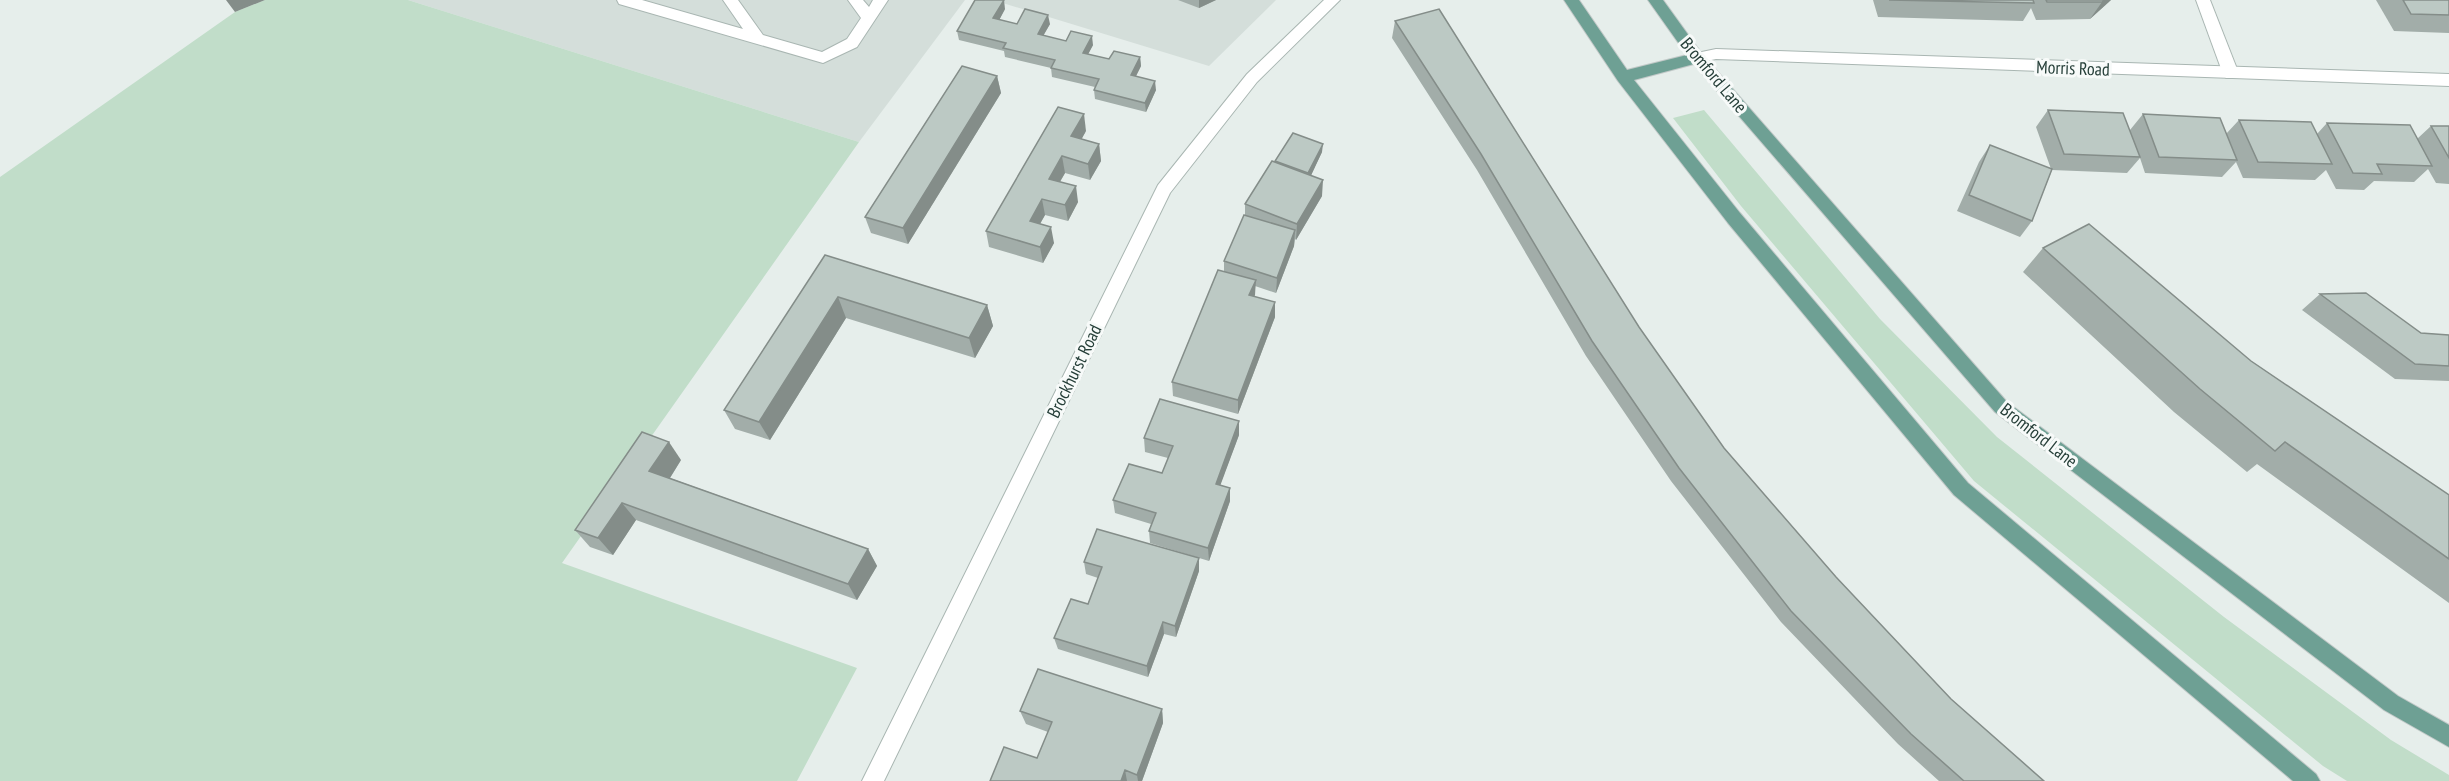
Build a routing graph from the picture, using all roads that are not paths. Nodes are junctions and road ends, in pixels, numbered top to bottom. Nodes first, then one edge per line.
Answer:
1 (624, 0) edge
2 (730, 0) edge
3 (855, 0) edge
4 (881, 0) edge
5 (1333, 0) edge
6 (1570, 0) edge
7 (1655, 0) edge
8 (2203, 0) edge
9 (869, 17) junction
10 (758, 39) junction
11 (1696, 58) junction
12 (2231, 74) junction
13 (1623, 77) junction
14 (2449, 80) edge
15 (2449, 737) edge
16 (873, 781) edge
17 (2310, 781) edge

1 - 10 street
2 - 10 street
3 - 9 street
4 - 9 street
5 - 16 street, Brockhurst Road
6 - 13 main road
7 - 11 main road, Bromford Lane
8 - 12 street
9 - 10 street
11 - 12 street, Morris Road
11 - 13 main road
11 - 15 main road, Bromford Lane
12 - 14 street, Morris Road
13 - 17 main road

